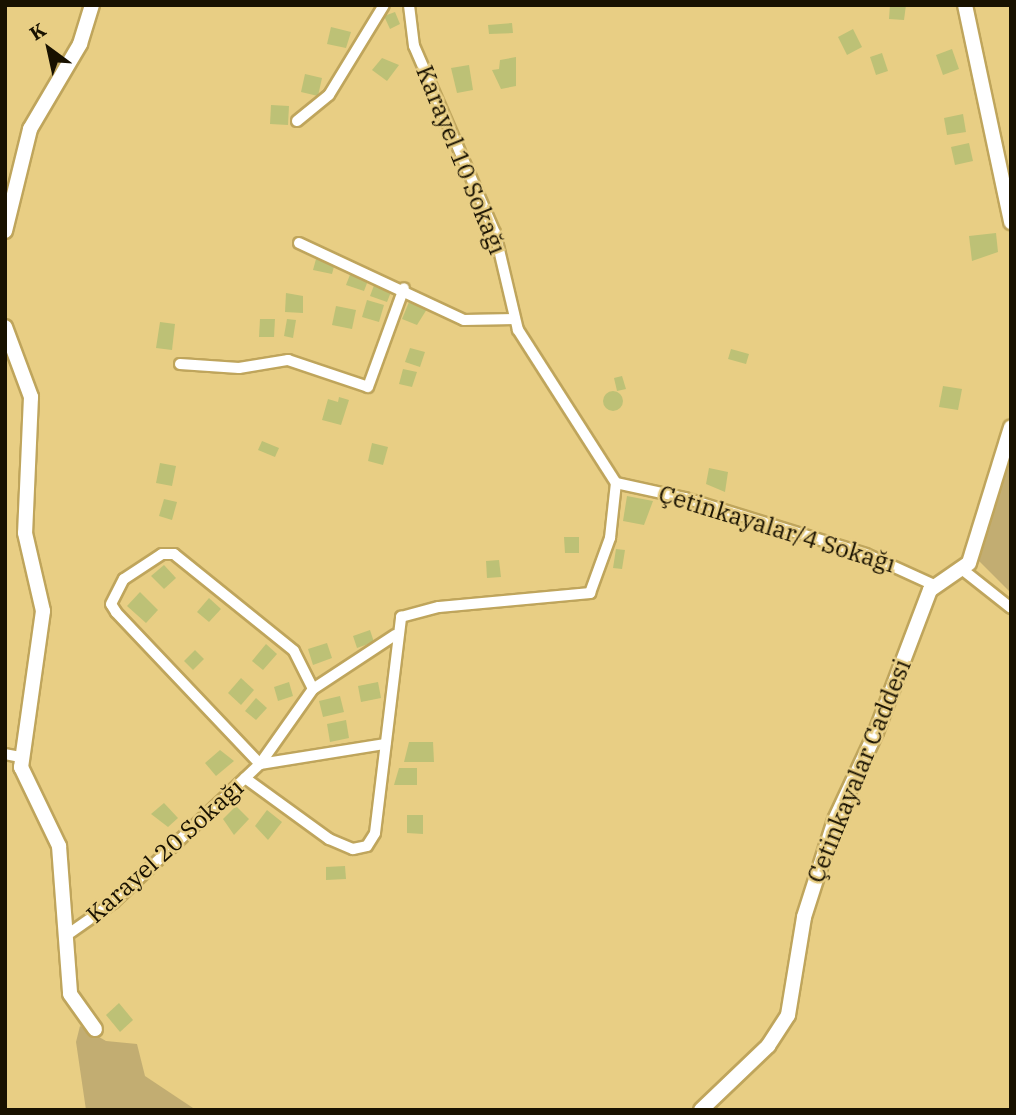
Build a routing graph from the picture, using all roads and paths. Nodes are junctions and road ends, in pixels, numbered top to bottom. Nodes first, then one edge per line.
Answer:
1 (92, 5) edge
2 (384, 5) edge
3 (409, 5) edge
4 (965, 5) edge
5 (297, 121) dead end
6 (1011, 222) edge
7 (5, 231) edge
8 (299, 243) dead end
9 (404, 288) junction
10 (516, 320) junction
11 (5, 327) edge
12 (180, 364) dead end
13 (1011, 427) edge
14 (616, 483) junction
15 (963, 570) junction
16 (934, 585) junction
17 (1011, 608) edge
18 (395, 635) junction
19 (313, 689) junction
20 (385, 744) junction
21 (5, 754) edge
22 (21, 757) junction
23 (260, 764) junction
24 (245, 778) junction
25 (67, 935) junction
26 (95, 1029) dead end
27 (701, 1110) edge

1 - 7 street
2 - 5 street
3 - 10 street, Karayel 10 Sokağı
4 - 6 street
8 - 9 street
9 - 10 street
9 - 12 street
10 - 14 street, Karayel 10 Sokağı
11 - 22 street
13 - 15 street
14 - 16 street, Çetinkayalar/4 Sokağı
14 - 18 street
15 - 16 street
15 - 17 street
16 - 27 street, Çetinkayalar Caddesi
18 - 19 street
18 - 20 street
19 - 23 street
19 - 23 street
20 - 23 street
20 - 24 street
21 - 22 street
22 - 25 street
23 - 24 street, Karayel 20 Sokağı
24 - 25 street, Karayel 20 Sokağı
25 - 26 street

